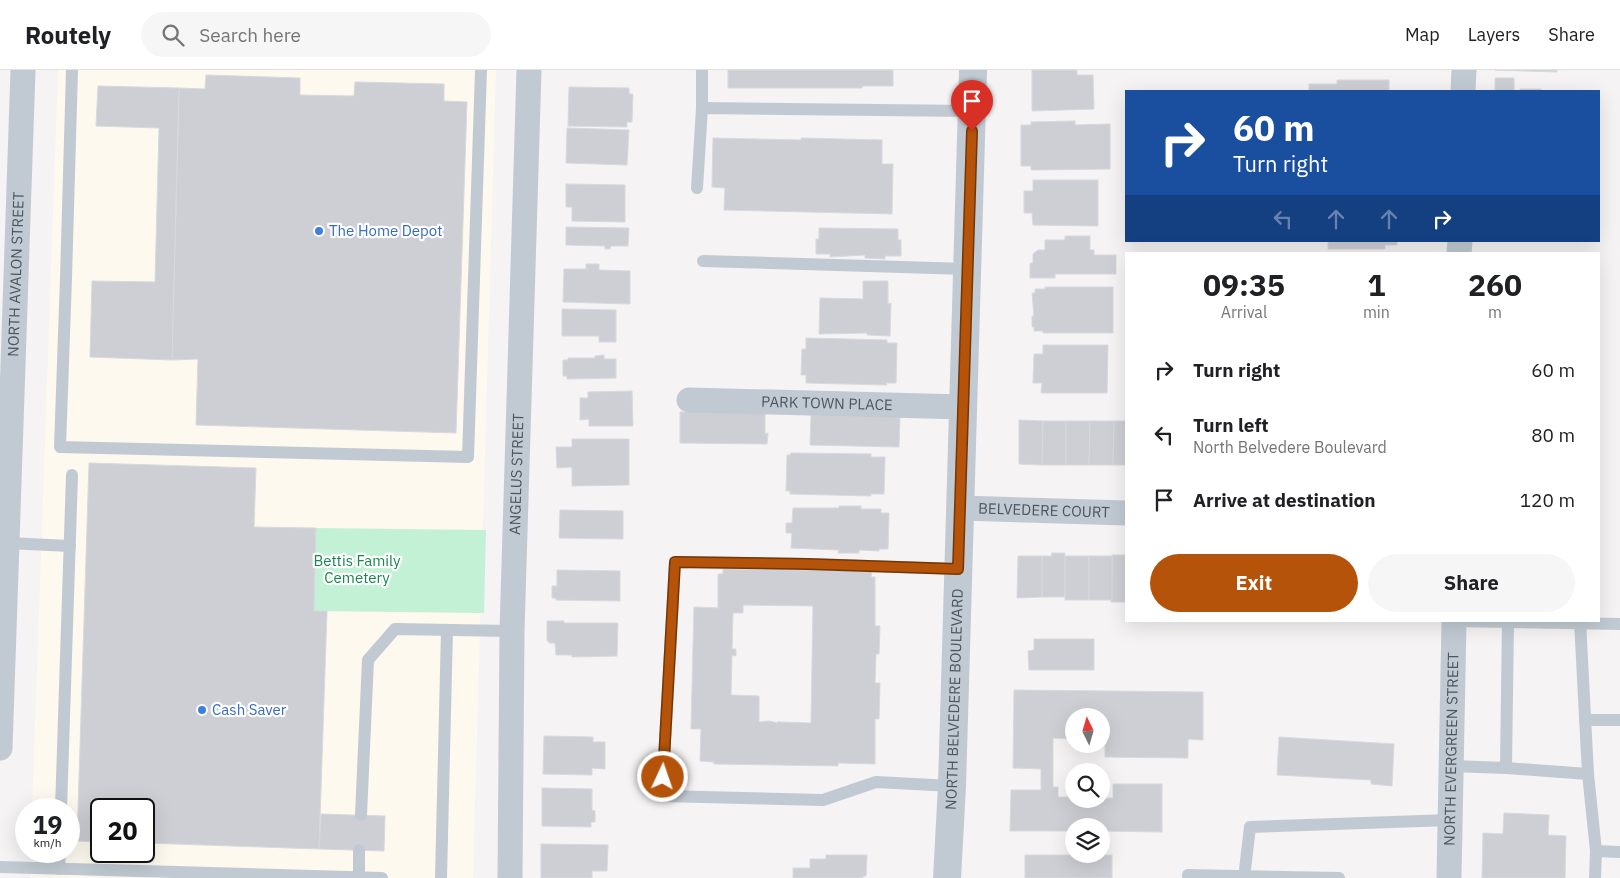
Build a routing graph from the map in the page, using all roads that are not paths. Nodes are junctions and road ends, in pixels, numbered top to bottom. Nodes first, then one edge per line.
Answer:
1 (23, 70) edge
2 (72, 70) edge
3 (481, 70) edge
4 (529, 70) edge
5 (702, 70) edge
6 (973, 70) edge
7 (1464, 70) edge
8 (1463, 90) edge
9 (702, 108) junction
10 (972, 111) junction
11 (697, 188) dead end
12 (703, 261) dead end
13 (967, 269) junction
14 (689, 400) dead end
15 (964, 407) junction
16 (72, 474) dead end
17 (960, 508) junction
18 (1125, 513) edge
19 (7, 543) junction
20 (70, 546) junction
21 (958, 569) junction
22 (1454, 622) edge
23 (1508, 622) edge
24 (1580, 622) edge
25 (1620, 624) edge
26 (447, 630) junction
27 (512, 632) junction
28 (2, 634) edge
29 (1585, 720) junction
30 (1620, 720) edge
31 (0, 748) edge
32 (1451, 766) junction
33 (1506, 768) junction
34 (1588, 774) junction
35 (952, 786) junction
36 (61, 798) edge
37 (361, 815) dead end
38 (1450, 820) junction
39 (359, 850) dead end
40 (1596, 851) junction
41 (1620, 852) edge
42 (59, 863) edge
43 (0, 867) edge
44 (59, 869) junction
45 (358, 877) edge
46 (1244, 877) edge
47 (382, 878) edge
48 (441, 878) edge
49 (510, 878) edge
50 (947, 878) edge
51 (1188, 878) edge
52 (1339, 878) edge
53 (1449, 878) edge
54 (1595, 878) edge

1 - 19 street, NORTH AVALON STREET
2 - 3 lane
4 - 27 street, ANGELUS STREET
5 - 9 lane
6 - 10 street, NORTH BELVEDERE BOULEVARD
7 - 8 street
9 - 10 lane
9 - 11 lane
10 - 13 street, NORTH BELVEDERE BOULEVARD
12 - 13 lane
13 - 15 street, NORTH BELVEDERE BOULEVARD
14 - 15 street, PARK TOWN PLACE
15 - 17 street, NORTH BELVEDERE BOULEVARD
16 - 20 lane
17 - 18 street, BELVEDERE COURT
17 - 21 street, NORTH BELVEDERE BOULEVARD
19 - 20 lane
19 - 28 street, NORTH AVALON STREET
20 - 36 lane
21 - 35 street, NORTH BELVEDERE BOULEVARD
21 - 35 lane
22 - 32 street, NORTH EVERGREEN STREET
23 - 24 lane
23 - 33 lane
24 - 25 lane
24 - 29 lane
26 - 27 lane
26 - 37 lane
26 - 48 lane
27 - 49 street, ANGELUS STREET
28 - 31 street, NORTH AVALON STREET
29 - 30 lane
29 - 34 lane
32 - 33 lane
32 - 38 street, NORTH EVERGREEN STREET
33 - 34 lane
34 - 40 lane
35 - 50 street, NORTH BELVEDERE BOULEVARD
38 - 46 lane
38 - 53 street, NORTH EVERGREEN STREET
39 - 45 lane
40 - 41 lane
40 - 54 lane
42 - 44 lane
43 - 44 lane
44 - 45 lane
45 - 47 lane
46 - 51 lane
46 - 52 lane

